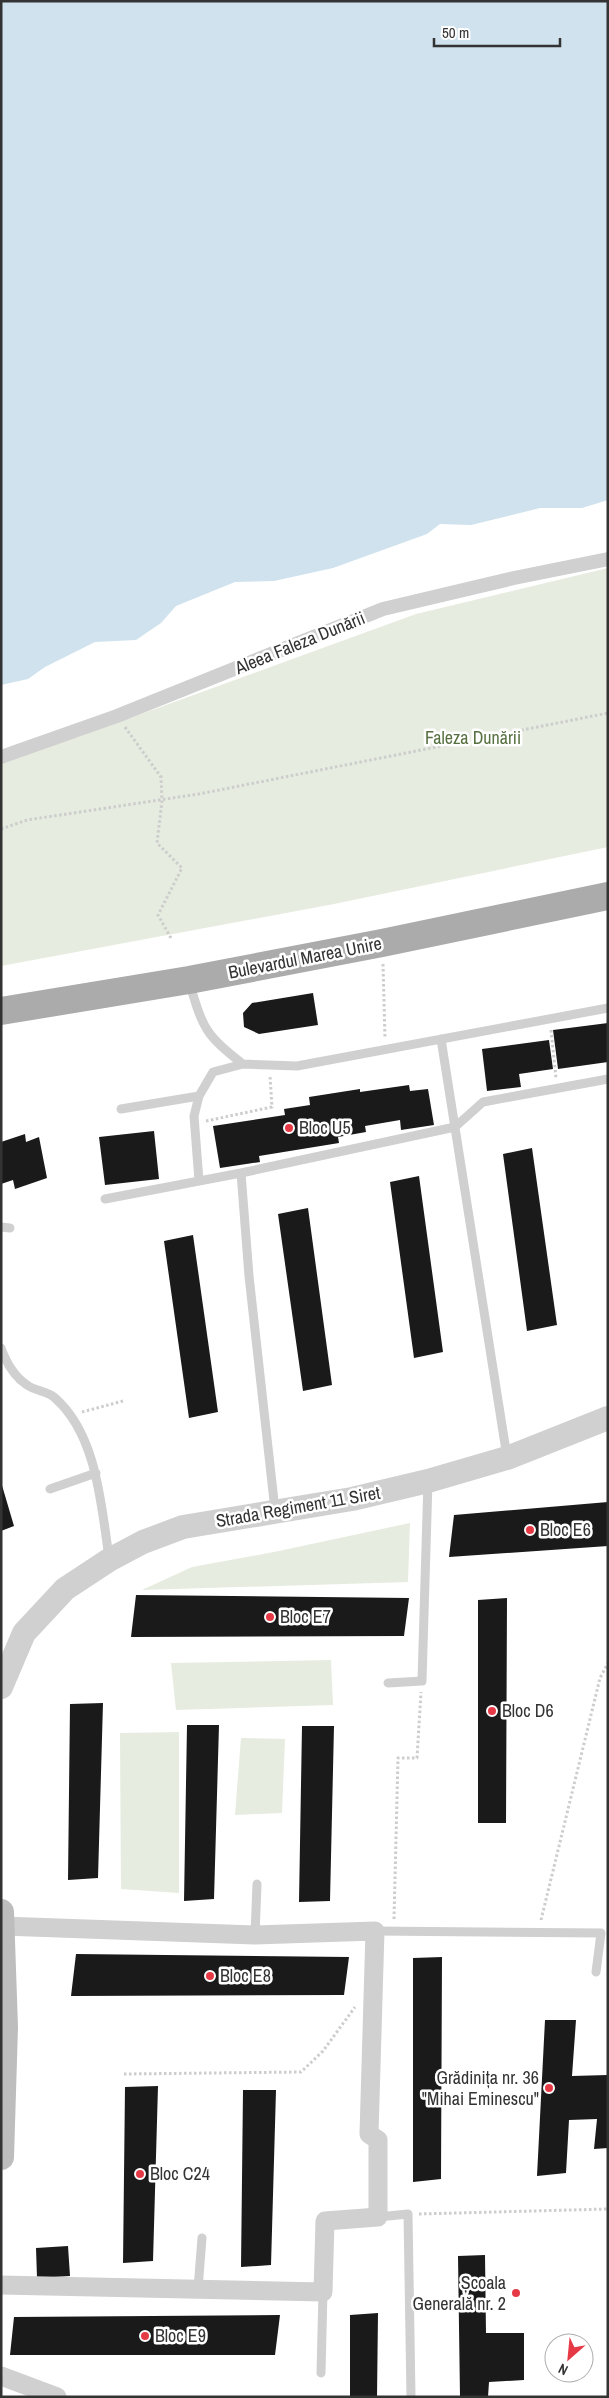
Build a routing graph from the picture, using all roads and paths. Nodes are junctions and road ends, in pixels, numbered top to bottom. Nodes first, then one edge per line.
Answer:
1 (608, 559) edge
2 (608, 713) edge
3 (117, 716) junction
4 (1, 757) edge
5 (162, 801) junction
6 (1, 829) edge
7 (608, 896) edge
8 (172, 940) dead end
9 (382, 943) junction
10 (189, 980) junction
11 (608, 1008) edge
12 (1, 1011) edge
13 (551, 1027) dead end
14 (385, 1038) dead end
15 (441, 1040) junction
16 (243, 1064) junction
17 (270, 1065) junction
18 (608, 1079) edge
19 (557, 1089) junction
20 (199, 1096) junction
21 (121, 1109) dead end
22 (195, 1123) junction
23 (455, 1127) junction
24 (240, 1174) junction
25 (199, 1181) junction
26 (105, 1198) dead end
27 (2, 1352) edge
28 (123, 1401) dead end
29 (70, 1416) junction
30 (608, 1418) edge
31 (507, 1458) junction
32 (96, 1473) junction
33 (428, 1481) junction
34 (50, 1489) dead end
35 (275, 1512) junction
36 (109, 1560) junction
37 (19, 1643) junction
38 (1, 1660) edge
39 (608, 1663) edge
40 (422, 1681) junction
41 (388, 1683) dead end
42 (1, 1688) edge
43 (257, 1884) dead end
44 (2, 1919) edge
45 (375, 1931) junction
46 (393, 1932) junction
47 (537, 1933) junction
48 (604, 1933) edge
49 (255, 1935) junction
50 (596, 1972) dead end
51 (374, 1980) junction
52 (124, 2074) dead end
53 (1, 2157) edge
54 (608, 2209) edge
55 (408, 2214) junction
56 (378, 2217) junction
57 (202, 2238) dead end
58 (1, 2285) edge
59 (198, 2289) junction
60 (323, 2292) junction
61 (321, 2373) dead end
62 (1, 2376) edge
63 (57, 2397) edge
64 (410, 2397) edge

1 - 3 street, Aleea Faleza Dunării
2 - 5 path
3 - 4 street, Aleea Faleza Dunării
3 - 5 path
5 - 6 path
5 - 8 path
7 - 9 main road, Bulevardul Marea Unire
9 - 10 main road, Bulevardul Marea Unire
9 - 14 path
10 - 12 main road, Bulevardul Marea Unire
10 - 16 lane
11 - 15 lane
13 - 19 path
15 - 17 lane
15 - 23 lane
16 - 17 lane
16 - 20 lane
17 - 22 path
18 - 19 lane
19 - 23 lane
20 - 21 lane
20 - 22 lane
22 - 25 lane
23 - 24 lane
23 - 31 lane
24 - 25 lane
24 - 35 lane
25 - 26 lane
27 - 29 lane
28 - 29 path
29 - 32 lane
30 - 31 street, Strada Regiment 11 Siret
31 - 33 street, Strada Regiment 11 Siret
32 - 34 lane
32 - 36 lane
33 - 35 street, Strada Regiment 11 Siret
33 - 40 lane
35 - 36 street, Strada Regiment 11 Siret
36 - 37 street, Strada Regiment 11 Siret
37 - 38 street, Strada Regiment 11 Siret
37 - 42 street, Strada Regiment 11 Siret
39 - 47 path
40 - 41 lane
40 - 46 path
43 - 49 lane
44 - 49 street
44 - 53 main road
45 - 46 lane
45 - 49 street
45 - 51 street
46 - 47 lane
47 - 48 lane
48 - 50 lane
51 - 52 path
51 - 56 street
54 - 55 path
55 - 56 lane
55 - 64 lane
56 - 60 street
57 - 59 lane
58 - 59 street
59 - 60 street
60 - 61 lane
62 - 63 street

